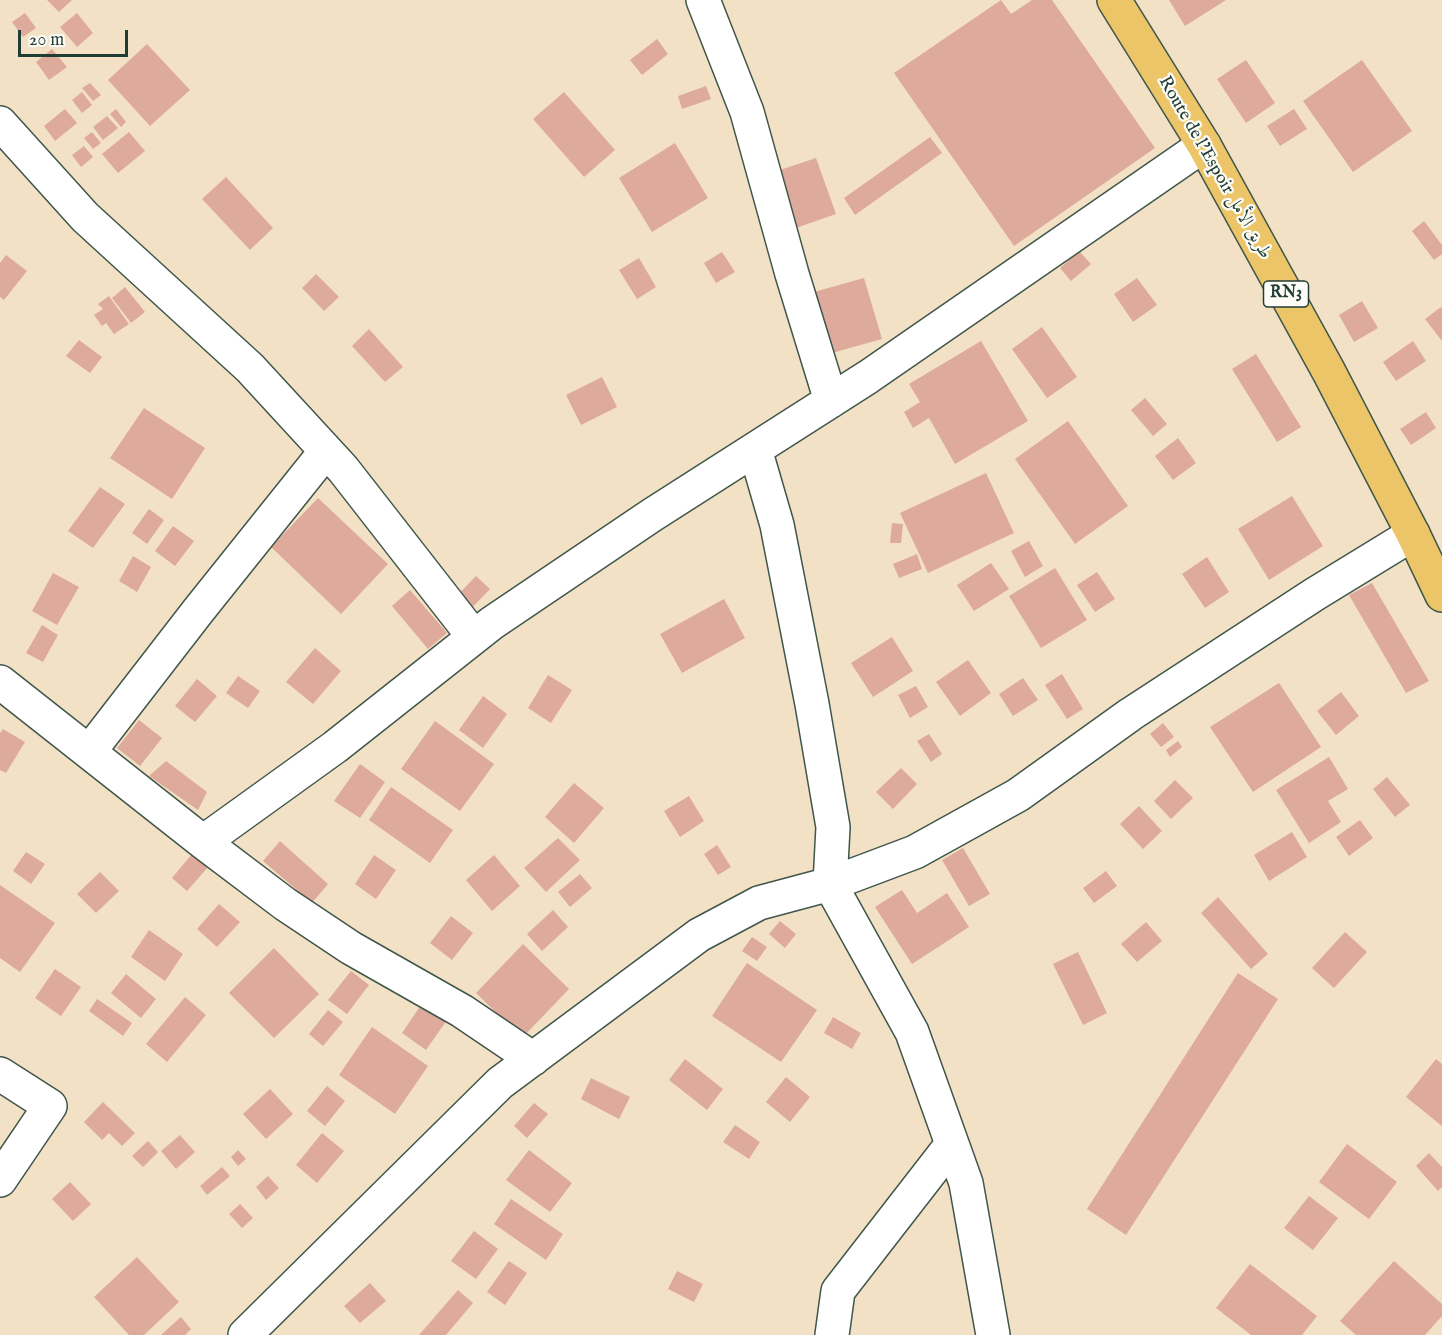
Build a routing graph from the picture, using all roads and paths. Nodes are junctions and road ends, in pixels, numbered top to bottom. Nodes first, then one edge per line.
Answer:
1 (703, 0) edge
2 (1118, 1) edge
3 (0, 123) edge
4 (1204, 145) junction
5 (831, 401) junction
6 (755, 449) junction
7 (326, 451) junction
8 (1413, 534) junction
9 (1442, 596) edge
10 (474, 637) junction
11 (0, 682) edge
12 (89, 752) junction
13 (203, 842) junction
14 (830, 884) junction
15 (533, 1059) junction
16 (0, 1074) edge
17 (952, 1144) junction
18 (0, 1179) edge
19 (245, 1335) edge
20 (832, 1335) edge
21 (993, 1335) edge

1 - 5 street
2 - 4 highway, Route de l’Espoir طريق الأمل / RN3
3 - 7 street
4 - 5 street
4 - 8 highway, Route de l’Espoir طريق الأمل / RN3
5 - 6 street
6 - 10 street
6 - 14 street
7 - 10 street
7 - 12 street
8 - 9 highway, Route de l’Espoir طريق الأمل / RN3
8 - 14 street
10 - 13 street
11 - 12 street
12 - 13 street
13 - 15 street
14 - 15 street
14 - 17 street
15 - 19 street
16 - 18 street
17 - 20 street
17 - 21 street

